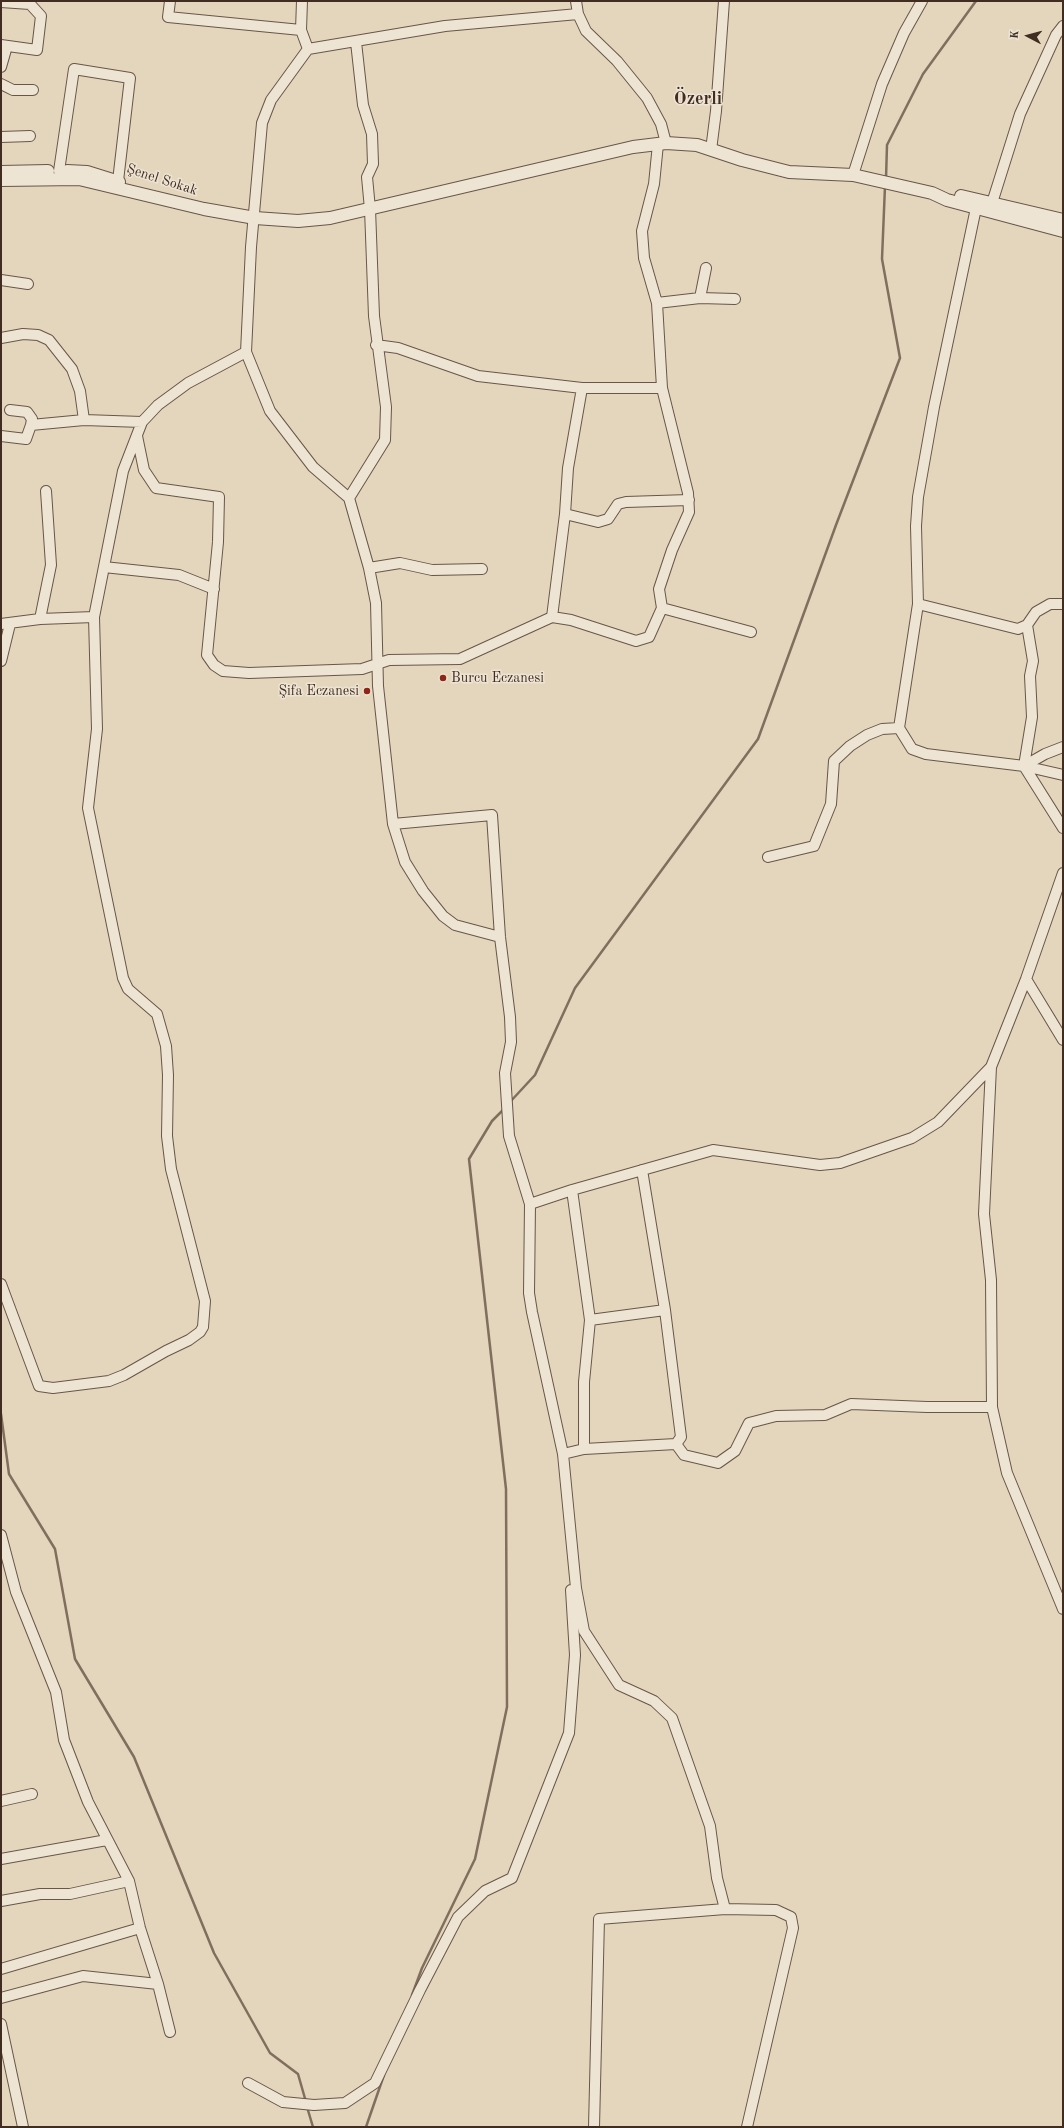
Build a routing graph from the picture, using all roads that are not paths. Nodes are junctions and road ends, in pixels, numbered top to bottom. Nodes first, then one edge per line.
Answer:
1 (170, 1) edge
2 (302, 1) edge
3 (576, 1) edge
4 (724, 1) edge
5 (922, 1) edge
6 (1, 2) edge
7 (578, 14) junction
8 (1063, 26) edge
9 (301, 30) junction
10 (356, 42) junction
11 (4, 46) edge
12 (308, 49) junction
13 (1, 67) edge
14 (1, 84) edge
15 (33, 90) dead end
16 (30, 136) dead end
17 (1, 137) edge
18 (662, 143) junction
19 (711, 150) junction
20 (59, 171) junction
21 (1, 172) edge
22 (853, 175) junction
23 (1, 180) edge
24 (118, 182) junction
25 (976, 204) junction
26 (991, 208) junction
27 (204, 209) junction
28 (370, 209) junction
29 (255, 218) junction
30 (1063, 220) edge
31 (1063, 231) edge
32 (706, 268) dead end
33 (1, 280) edge
34 (28, 284) dead end
35 (700, 298) junction
36 (735, 299) dead end
37 (657, 303) junction
38 (1, 338) edge
39 (376, 345) junction
40 (246, 352) junction
41 (582, 388) junction
42 (662, 388) junction
43 (10, 410) dead end
44 (84, 420) junction
45 (142, 422) junction
46 (31, 425) junction
47 (1, 436) edge
48 (137, 436) junction
49 (46, 491) dead end
50 (349, 498) junction
51 (689, 500) junction
52 (565, 514) junction
53 (104, 567) junction
54 (369, 568) junction
55 (482, 569) dead end
56 (214, 588) junction
57 (918, 604) junction
58 (1063, 604) edge
59 (662, 608) junction
60 (94, 616) junction
61 (552, 617) junction
62 (40, 619) junction
63 (6, 624) edge
64 (1027, 625) junction
65 (751, 632) dead end
66 (1, 661) edge
67 (377, 665) junction
68 (899, 728) junction
69 (1063, 747) edge
70 (1024, 766) junction
71 (1063, 775) edge
72 (393, 824) junction
73 (1063, 828) edge
74 (768, 857) dead end
75 (1063, 873) edge
76 (500, 937) junction
77 (1026, 979) junction
78 (1063, 1040) edge
79 (991, 1067) junction
80 (642, 1170) junction
81 (572, 1190) junction
82 (530, 1204) junction
83 (1, 1284) edge
84 (665, 1310) junction
85 (590, 1320) junction
86 (992, 1407) junction
87 (676, 1444) junction
88 (584, 1449) junction
89 (563, 1454) junction
90 (1, 1535) edge
91 (572, 1541) junction
92 (1063, 1609) edge
93 (32, 1794) dead end
94 (1, 1801) edge
95 (107, 1840) junction
96 (1, 1858) edge
97 (128, 1881) junction
98 (1, 1901) edge
99 (725, 1909) junction
100 (140, 1928) junction
101 (1, 1969) edge
102 (158, 1984) junction
103 (1, 1998) edge
104 (1, 2024) edge
105 (170, 2032) dead end
106 (248, 2083) dead end
107 (23, 2127) edge
108 (594, 2127) edge
109 (747, 2127) edge

1 - 9 street
2 - 9 street
3 - 7 street
4 - 19 street
5 - 22 street
6 - 11 street
7 - 10 street
7 - 18 street
8 - 26 street
9 - 12 street
10 - 12 street
10 - 28 street
11 - 13 street
12 - 29 street
14 - 15 street
16 - 17 street
18 - 19 street
18 - 28 street
18 - 37 street
19 - 22 street
20 - 21 street, Şenel Sokak
20 - 24 street, Şenel Sokak
20 - 24 street
22 - 25 street
23 - 27 street, Şenel Sokak
24 - 27 street, Şenel Sokak
25 - 26 street
25 - 57 street
26 - 30 street
26 - 31 street
27 - 29 street
28 - 29 street
28 - 39 street
29 - 40 street
32 - 35 street
33 - 34 street
35 - 36 street
35 - 37 street
37 - 42 street
38 - 44 street
39 - 41 street
39 - 50 street
40 - 45 street
40 - 50 street
41 - 42 street
41 - 52 street
42 - 51 street
43 - 46 street
44 - 45 street
44 - 46 street
45 - 48 street
46 - 47 street
48 - 53 street
48 - 56 street
49 - 62 street
50 - 54 street
51 - 52 street
51 - 59 street
52 - 61 street
53 - 56 street
53 - 60 street
54 - 55 street
54 - 67 street
56 - 67 street
57 - 64 street
57 - 68 street
58 - 64 street
59 - 61 street
59 - 65 street
60 - 62 street
60 - 83 street
61 - 67 street
62 - 63 street
63 - 66 street
64 - 70 street
67 - 72 street
68 - 70 street
68 - 74 street
69 - 70 street
70 - 71 street
70 - 73 street
72 - 76 street
72 - 76 street
75 - 77 street
76 - 82 street
77 - 78 street
77 - 79 street
79 - 80 street
79 - 86 street
80 - 81 street
80 - 84 street
81 - 82 street
81 - 85 street
82 - 89 street
84 - 85 street
84 - 87 street
85 - 88 street
86 - 87 street
86 - 92 street
87 - 88 street
88 - 89 street
89 - 91 street
90 - 95 street
91 - 99 street
91 - 106 street
93 - 94 street
95 - 96 street
95 - 97 street
97 - 98 street
97 - 100 street
99 - 108 street
99 - 109 street
100 - 101 street
100 - 102 street
102 - 103 street
102 - 105 street
104 - 107 street

